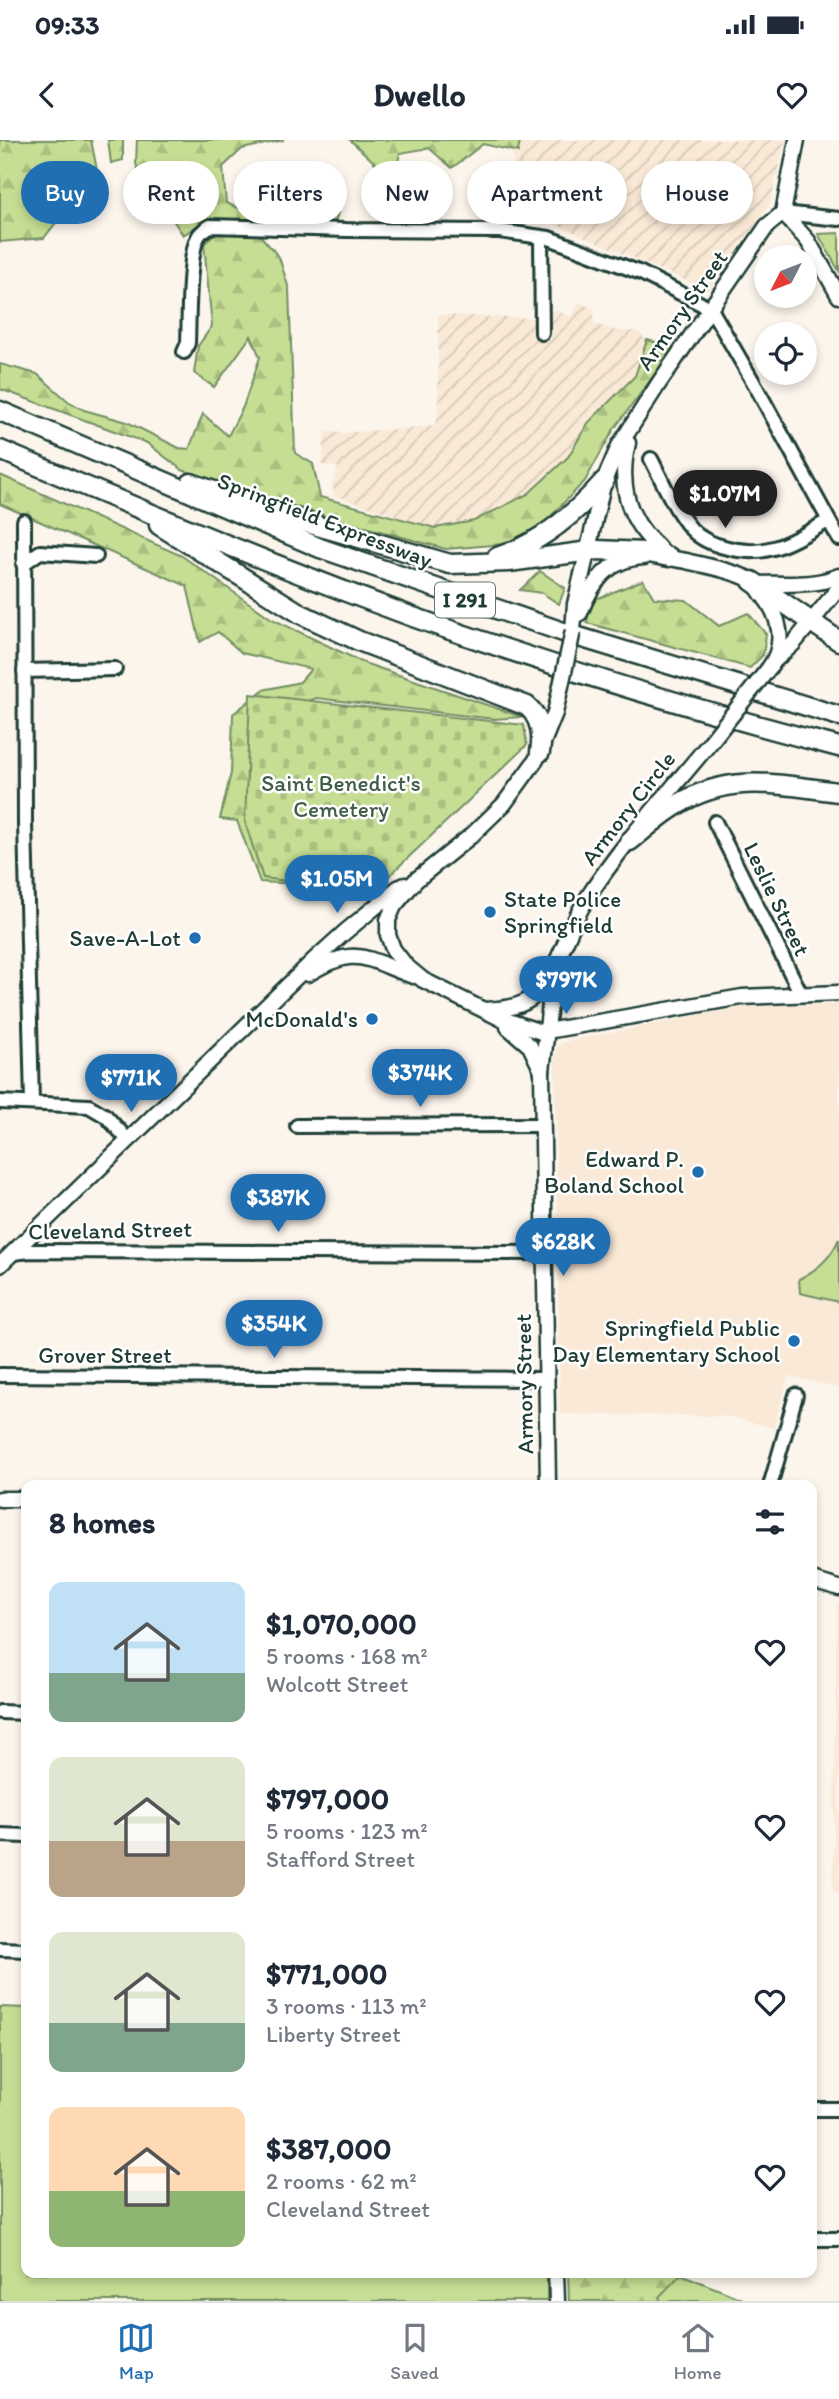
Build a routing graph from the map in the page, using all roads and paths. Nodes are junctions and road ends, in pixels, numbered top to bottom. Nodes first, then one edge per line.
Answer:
1 (797, 140) edge
2 (783, 213) junction
3 (839, 219) edge
4 (541, 237) junction
5 (839, 296) edge
6 (711, 309) junction
7 (542, 333) dead end
8 (184, 352) dead end
9 (0, 411) edge
10 (631, 430) junction
11 (0, 450) edge
12 (101, 454) junction
13 (651, 459) dead end
14 (604, 481) junction
15 (130, 505) junction
16 (24, 521) dead end
17 (828, 521) junction
18 (839, 539) edge
19 (587, 551) junction
20 (96, 556) dead end
21 (665, 556) junction
22 (476, 563) junction
23 (23, 564) junction
24 (839, 576) edge
25 (754, 582) junction
26 (839, 588) edge
27 (578, 609) junction
28 (810, 621) junction
29 (839, 641) edge
30 (772, 665) junction
31 (115, 669) dead end
32 (24, 670) junction
33 (839, 716) edge
34 (839, 747) edge
35 (540, 752) junction
36 (839, 792) edge
37 (715, 822) dead end
38 (630, 841) junction
39 (416, 880) junction
40 (560, 955) junction
41 (423, 980) junction
42 (286, 989) junction
43 (839, 993) edge
44 (801, 994) junction
45 (490, 1013) junction
46 (546, 1032) junction
47 (542, 1071) junction
48 (0, 1102) edge
49 (32, 1102) junction
50 (542, 1125) junction
51 (297, 1126) dead end
52 (128, 1140) junction
53 (12, 1253) junction
54 (545, 1253) junction
55 (0, 1265) edge
56 (0, 1375) edge
57 (547, 1379) junction
58 (796, 1395) dead end
59 (548, 1480) edge
60 (773, 1480) edge
61 (0, 1499) edge
62 (21, 1499) edge
63 (817, 1581) edge
64 (839, 1588) edge
65 (0, 1712) edge
66 (21, 1713) edge
67 (0, 1835) edge
68 (21, 1836) edge
69 (0, 1949) edge
70 (21, 1950) edge
71 (817, 2109) edge
72 (839, 2109) edge
73 (817, 2239) edge
74 (839, 2239) edge
75 (556, 2278) edge
76 (557, 2301) edge

1 - 2 main road
2 - 3 street
2 - 5 main road
2 - 6 main road, Armory Street
4 - 6 street
4 - 7 street
4 - 8 street
6 - 10 main road, Armory Street
6 - 17 street
9 - 12 highway, Springfield Expressway / I 291
10 - 14 main road, Armory Street
10 - 21 main road, Armory Street
11 - 15 highway, I 291
12 - 22 highway
12 - 33 highway, Springfield Expressway / I 291
13 - 17 street
14 - 19 main road, Armory Street
14 - 22 highway
15 - 34 highway, I 291
15 - 35 highway
16 - 23 street
17 - 18 street
19 - 21 highway
19 - 22 highway
19 - 27 main road, Armory Street
20 - 23 street
21 - 25 main road
21 - 27 main road
23 - 32 street
24 - 25 main road
25 - 28 highway
25 - 30 main road
26 - 28 main road, Armory Circle
27 - 35 main road, Armory Street, bridge
28 - 29 highway
28 - 30 main road, Armory Circle
30 - 38 main road, Armory Circle, bridge
31 - 32 street
32 - 49 street
35 - 39 main road
36 - 38 highway
37 - 44 street, Leslie Street
38 - 40 main road, Armory Circle
39 - 41 main road
39 - 42 main road
40 - 45 main road, Armory Circle
40 - 46 main road, Armory Street
41 - 42 main road
41 - 45 main road
42 - 52 main road
43 - 44 main road
44 - 46 main road
45 - 46 main road
45 - 47 main road
46 - 47 main road, Armory Street
47 - 50 main road, Armory Street
48 - 49 street
49 - 52 street
50 - 51 street
50 - 54 main road, Armory Street
52 - 53 main road
53 - 54 street, Cleveland Street
53 - 55 main road
54 - 57 main road, Armory Street
56 - 57 street, Grover Street
57 - 59 main road, Armory Street
58 - 60 street
61 - 62 main road
63 - 64 main road
65 - 66 street
67 - 68 street
69 - 70 street
71 - 72 street
73 - 74 street
75 - 76 main road

